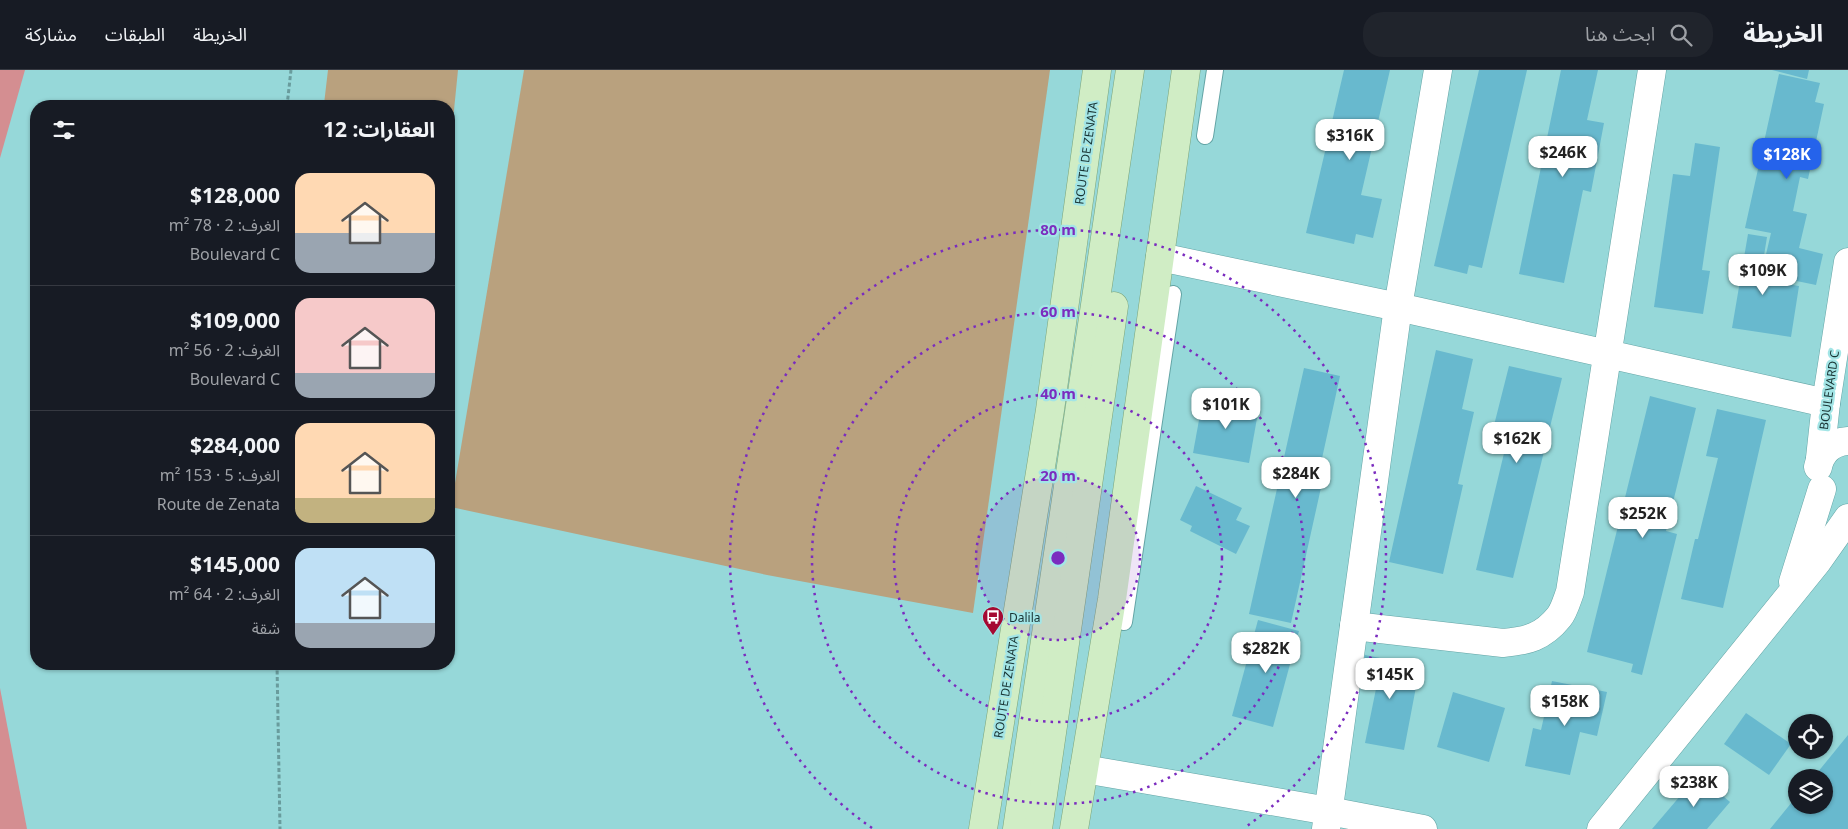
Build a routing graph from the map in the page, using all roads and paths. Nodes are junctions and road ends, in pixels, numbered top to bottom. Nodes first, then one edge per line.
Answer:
1 (291, 70) edge
2 (1097, 70) edge
3 (1130, 70) edge
4 (1148, 70) edge
5 (1438, 70) edge
6 (1652, 70) edge
7 (1185, 76) edge
8 (1213, 78) edge
9 (288, 100) edge
10 (1205, 136) dead end
11 (1160, 256) junction
12 (1848, 262) edge
13 (1173, 294) dead end
14 (1398, 307) junction
15 (1159, 328) junction
16 (1608, 354) junction
17 (1826, 404) junction
18 (1848, 441) edge
19 (1820, 458) junction
20 (1822, 489) junction
21 (1848, 503) edge
22 (1848, 518) edge
23 (1789, 595) junction
24 (1124, 622) dead end
25 (1354, 626) junction
26 (277, 670) edge
27 (1084, 769) junction
28 (1327, 820) edge
29 (280, 829) edge
30 (983, 829) edge
31 (1018, 829) edge
32 (1038, 829) edge
33 (1074, 829) edge
34 (1423, 829) edge
35 (1601, 829) edge

1 - 9 path
2 - 30 main road, ROUTE DE ZENATA
3 - 31 main road
4 - 32 main road
5 - 14 street
6 - 16 street
7 - 8 lane
7 - 11 main road
8 - 10 lane
11 - 14 street
11 - 15 main road
12 - 17 street, BOULEVARD C
13 - 15 lane
14 - 16 street
14 - 25 street
15 - 24 lane
15 - 27 main road
16 - 17 street
16 - 25 street
17 - 19 street, BOULEVARD C
18 - 19 street
19 - 20 street, BOULEVARD C
20 - 21 street
20 - 23 street
22 - 23 street
23 - 35 street
25 - 28 street
26 - 29 path
27 - 28 street
27 - 33 main road
28 - 34 street

